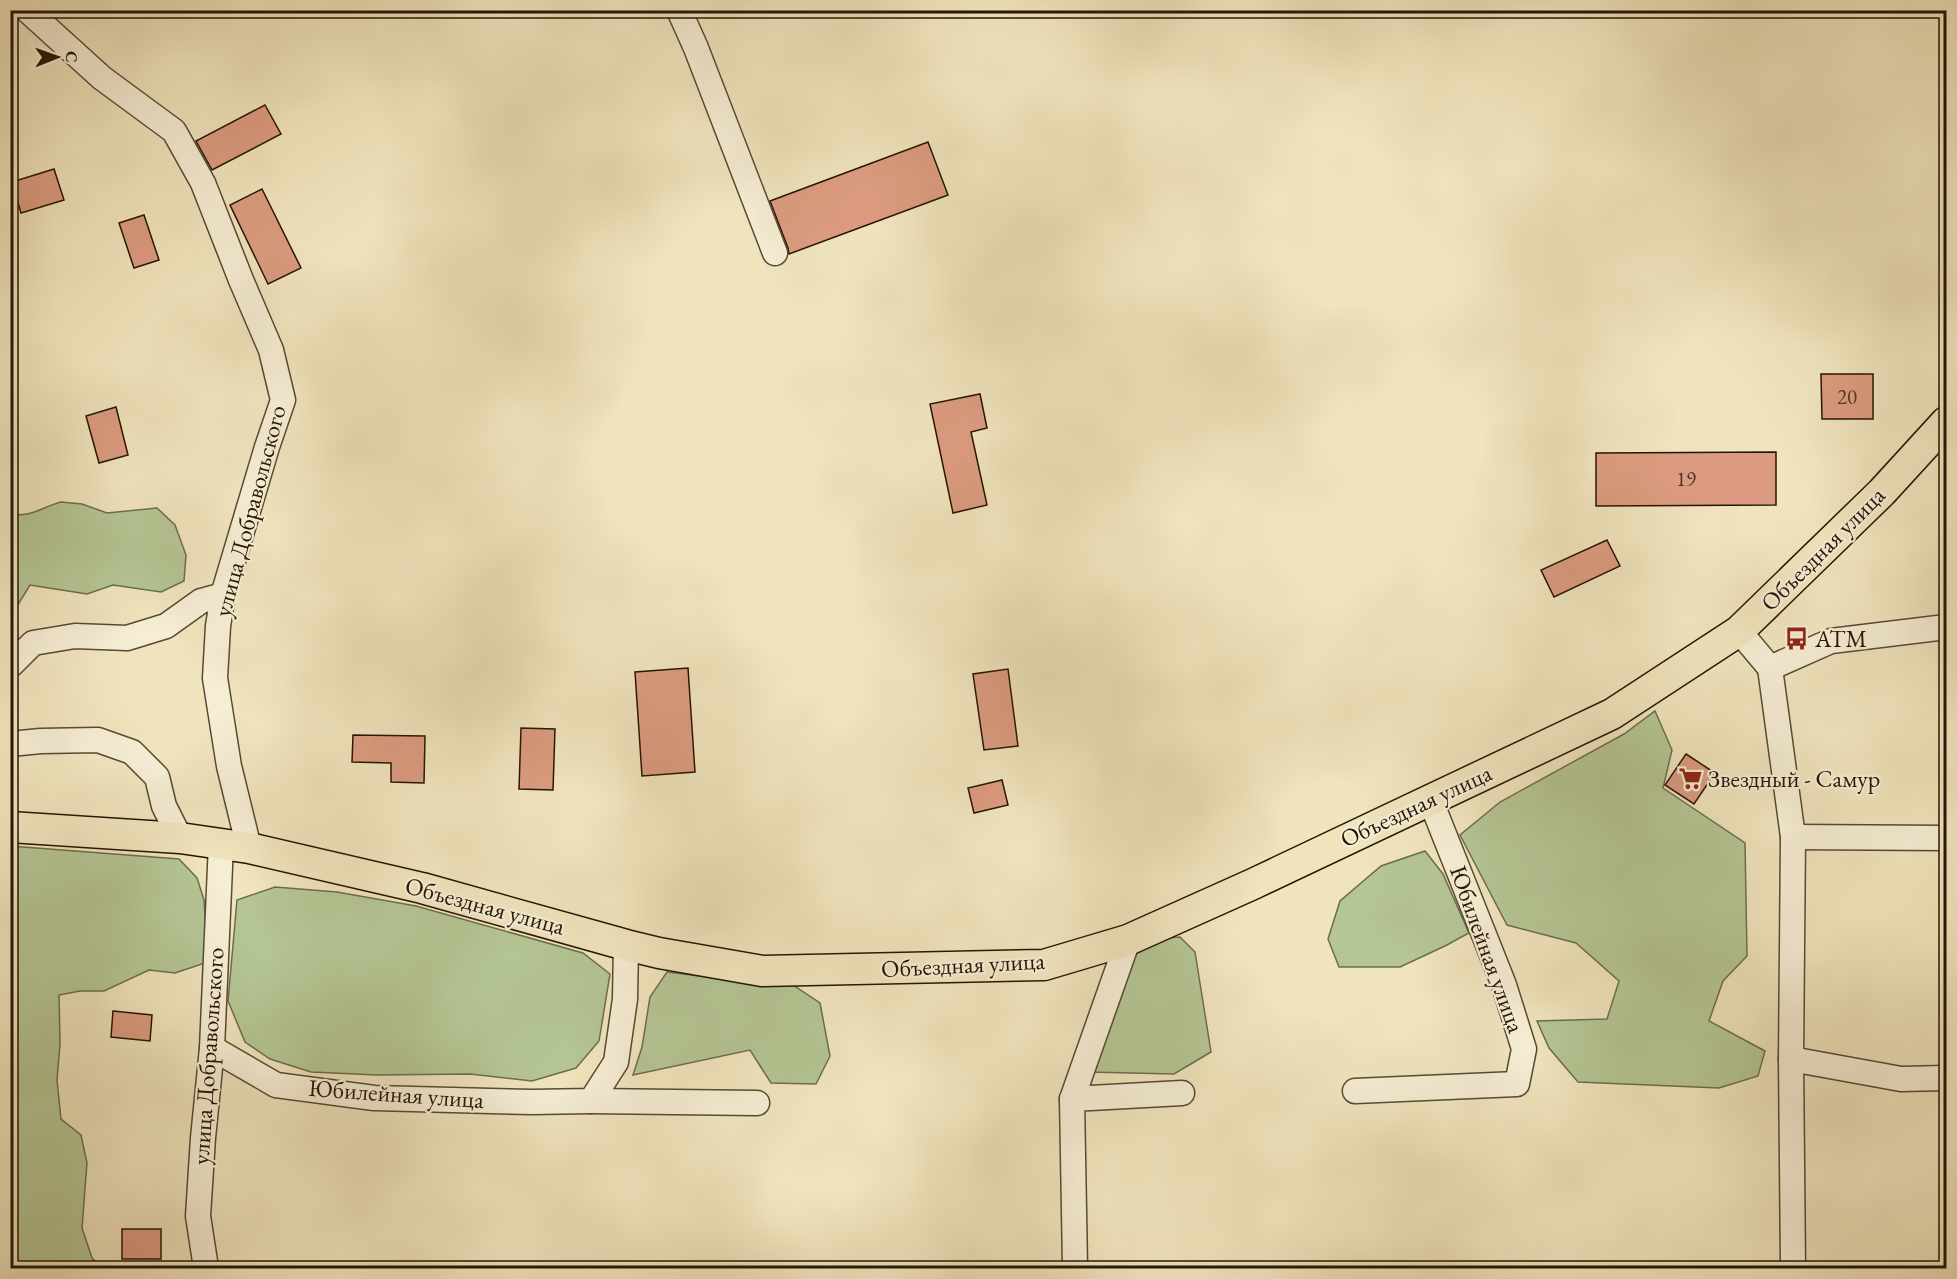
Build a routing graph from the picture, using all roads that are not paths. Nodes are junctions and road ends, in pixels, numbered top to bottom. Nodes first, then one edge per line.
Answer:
1 (27, 10) edge
2 (679, 10) edge
3 (775, 253) dead end
4 (1947, 422) edge
5 (223, 594) junction
6 (1947, 627) edge
7 (1739, 631) junction
8 (11, 663) edge
9 (1770, 668) junction
10 (10, 744) edge
11 (1430, 799) junction
12 (10, 827) edge
13 (1793, 837) junction
14 (180, 838) junction
15 (1947, 838) edge
16 (235, 845) junction
17 (1128, 940) junction
18 (626, 945) junction
19 (212, 1048) junction
20 (1791, 1059) junction
21 (1947, 1077) edge
22 (1355, 1091) dead end
23 (1182, 1093) dead end
24 (1072, 1099) junction
25 (591, 1101) junction
26 (757, 1103) dead end
27 (208, 1268) edge
28 (1075, 1269) edge
29 (1793, 1269) edge

1 - 5 street, улица Добравольского
2 - 3 street
4 - 7 main road, Объездная улица
5 - 8 street
5 - 16 street, улица Добравольского
6 - 9 street
7 - 9 street
7 - 11 main road, Объездная улица
9 - 13 street
10 - 14 street
11 - 17 main road, Объездная улица
11 - 22 street, Юбилейная улица
12 - 14 main road, Объездная улица
13 - 15 street
13 - 20 street
14 - 16 main road, Объездная улица
16 - 18 main road, Объездная улица
16 - 19 street, улица Добравольского
17 - 18 main road, Объездная улица
17 - 24 street
18 - 25 street
19 - 25 street, Юбилейная улица
19 - 27 street, улица Добравольского
20 - 21 street
20 - 29 street
23 - 24 street
24 - 28 street
25 - 26 street, Юбилейная улица

